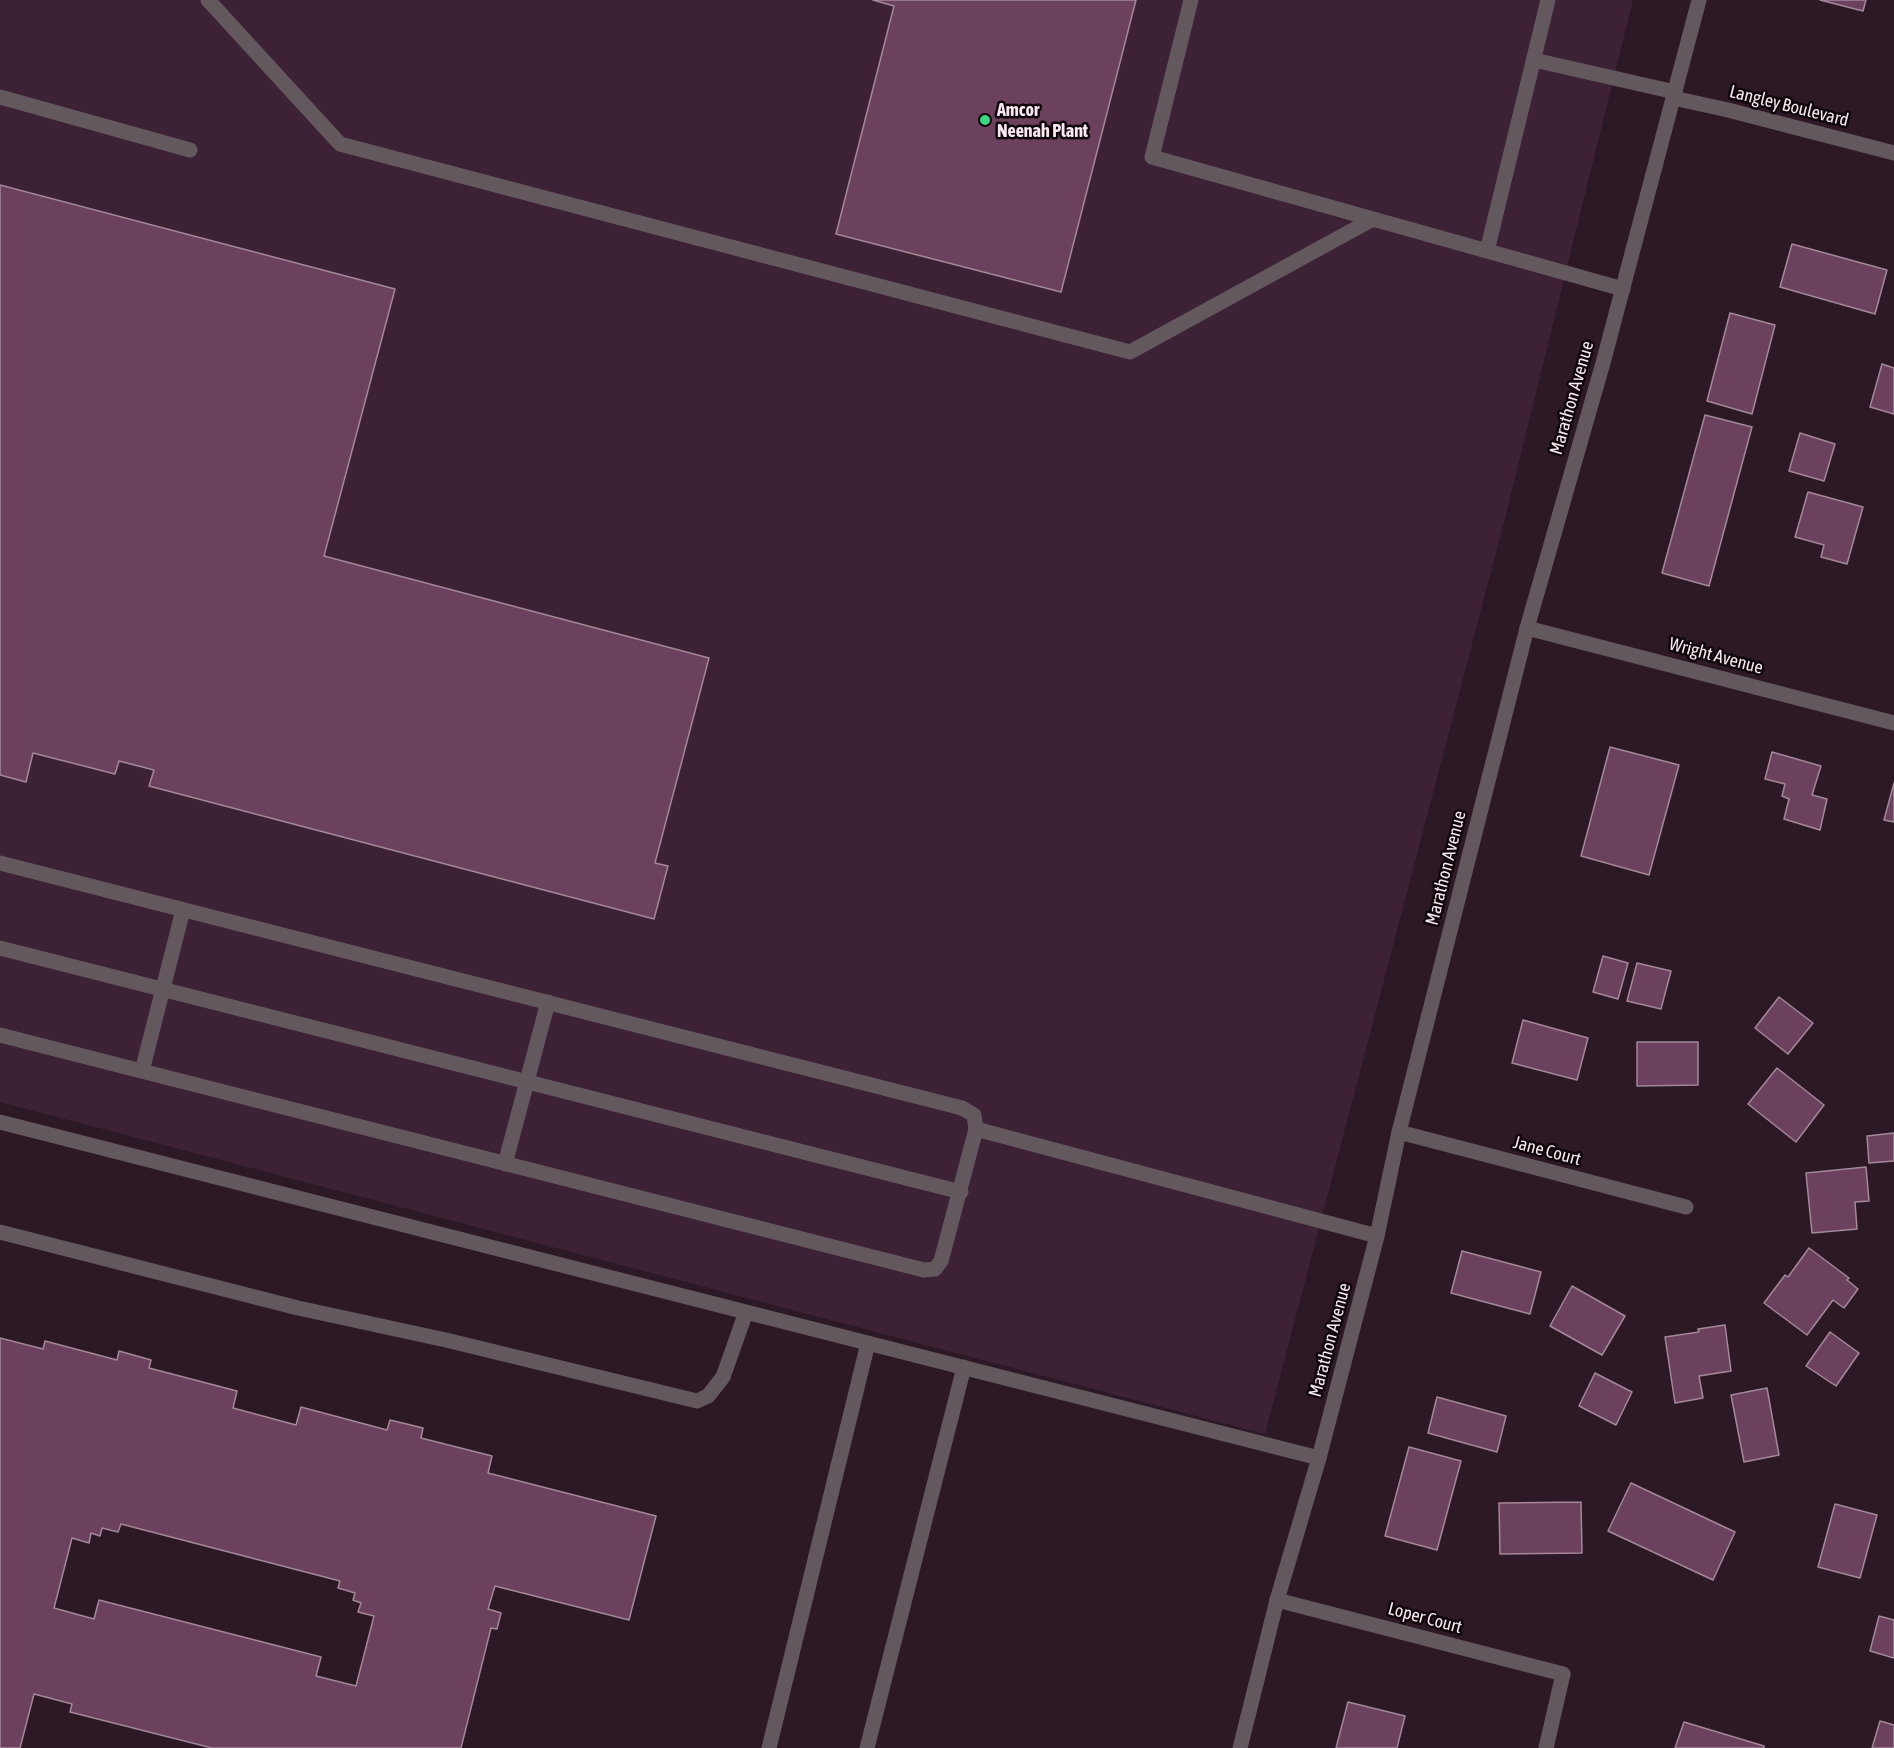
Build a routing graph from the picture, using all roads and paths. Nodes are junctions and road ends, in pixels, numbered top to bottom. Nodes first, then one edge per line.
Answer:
1 (208, 0) edge
2 (1191, 0) edge
3 (1698, 0) edge
4 (1543, 1) edge
5 (1534, 60) junction
6 (1674, 95) junction
7 (0, 97) edge
8 (190, 150) dead end
9 (1894, 153) edge
10 (1373, 219) junction
11 (1487, 251) junction
12 (1623, 289) junction
13 (1527, 628) junction
14 (1894, 723) edge
15 (0, 863) edge
16 (183, 910) junction
17 (0, 948) edge
18 (162, 989) junction
19 (548, 1002) junction
20 (0, 1035) edge
21 (142, 1071) junction
22 (527, 1082) junction
23 (0, 1122) edge
24 (976, 1129) junction
25 (1400, 1132) junction
26 (505, 1164) junction
27 (961, 1192) junction
28 (1686, 1207) dead end
29 (0, 1232) edge
30 (1377, 1236) junction
31 (746, 1312) junction
32 (868, 1343) junction
33 (964, 1368) junction
34 (1319, 1458) junction
35 (1277, 1600) junction
36 (768, 1748) edge
37 (867, 1748) edge
38 (1240, 1748) edge
39 (1546, 1748) edge

1 - 10 street
2 - 10 street
3 - 6 street, Marathon Avenue
4 - 5 street
5 - 6 street, Langley Boulevard
5 - 11 street
6 - 9 street, Langley Boulevard
6 - 12 street, Marathon Avenue
7 - 8 street
10 - 11 street
11 - 12 street
12 - 13 street, Marathon Avenue
13 - 14 street, Wright Avenue
13 - 25 street, Marathon Avenue
15 - 16 street
16 - 18 street
16 - 19 street
17 - 18 street
18 - 21 street
18 - 22 street
19 - 22 street
19 - 24 street
20 - 21 street
21 - 26 street
22 - 26 street
22 - 27 street
23 - 31 street
24 - 27 street
24 - 30 street
25 - 28 street, Jane Court
25 - 30 street, Marathon Avenue
26 - 27 street
29 - 31 street
30 - 34 street, Marathon Avenue
31 - 32 street
32 - 33 street
32 - 36 street
33 - 34 street
33 - 37 street
34 - 35 street, Marathon Avenue
35 - 38 street, Marathon Avenue
35 - 39 street, Loper Court

